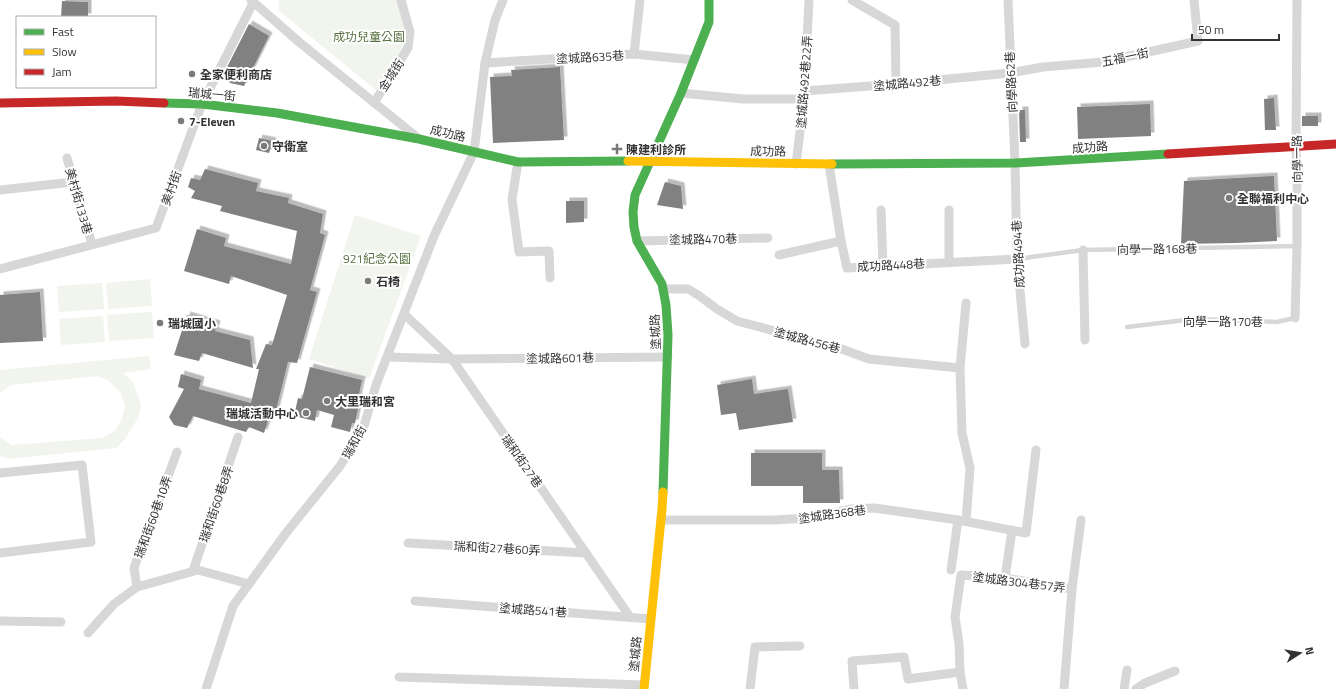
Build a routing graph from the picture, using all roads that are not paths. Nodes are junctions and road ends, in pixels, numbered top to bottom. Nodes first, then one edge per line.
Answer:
1 (401, 0) edge
2 (502, 0) edge
3 (640, 0) edge
4 (709, 0) edge
5 (809, 0) edge
6 (852, 0) edge
7 (1008, 0) edge
8 (1194, 0) edge
9 (1297, 0) edge
10 (252, 1) edge
11 (634, 54) junction
12 (694, 60) junction
13 (485, 63) junction
14 (1010, 73) junction
15 (896, 84) junction
16 (681, 93) junction
17 (804, 95) junction
18 (0, 103) edge
19 (374, 103) junction
20 (202, 104) junction
21 (419, 139) junction
22 (1336, 144) edge
23 (1296, 146) junction
24 (474, 152) junction
25 (67, 158) dead end
26 (651, 161) junction
27 (518, 162) junction
28 (1015, 163) junction
29 (796, 164) junction
30 (829, 164) junction
31 (73, 182) junction
32 (0, 190) edge
33 (881, 210) dead end
34 (949, 210) dead end
35 (768, 238) dead end
36 (637, 241) junction
37 (841, 241) junction
38 (92, 244) junction
39 (1297, 246) junction
40 (1083, 250) junction
41 (779, 255) dead end
42 (1017, 259) junction
43 (949, 262) junction
44 (883, 265) junction
45 (0, 269) edge
46 (550, 278) dead end
47 (663, 289) junction
48 (966, 303) dead end
49 (404, 314) junction
50 (1295, 318) joint
51 (1127, 327) dead end
52 (1084, 340) dead end
53 (1025, 344) dead end
54 (388, 357) junction
55 (668, 357) junction
56 (452, 359) junction
57 (960, 368) junction
58 (238, 437) dead end
59 (1036, 450) dead end
60 (177, 452) dead end
61 (0, 473) edge
62 (661, 520) junction
63 (962, 520) junction
64 (1081, 520) dead end
65 (1012, 530) junction
66 (408, 543) dead end
67 (0, 553) edge
68 (586, 554) junction
69 (950, 570) dead end
70 (193, 571) junction
71 (1005, 578) junction
72 (249, 584) junction
73 (137, 587) junction
74 (1072, 589) junction
75 (415, 601) dead end
76 (630, 617) junction
77 (650, 620) junction
78 (0, 621) edge
79 (61, 622) dead end
80 (88, 633) dead end
81 (800, 646) dead end
82 (1127, 670) dead end
83 (1175, 671) dead end
84 (960, 672) junction
85 (399, 677) dead end
86 (644, 687) edge
87 (206, 689) edge
88 (750, 689) edge
89 (854, 689) edge
90 (963, 689) edge
91 (1064, 689) edge
92 (1124, 689) edge
93 (1136, 689) edge

1 - 19 street, 金城街
2 - 13 street, 瑞和街
3 - 11 street
4 - 12 street, 塗城路
5 - 17 street, 塗城路492巷22弄
6 - 15 street
7 - 14 street, 向學路62巷
8 - 14 street, 五福一街
9 - 23 street, 向學一路
10 - 19 street, 成功路
10 - 20 street, 美村街
11 - 12 street, 塗城路635巷
11 - 13 street, 塗城路635巷
12 - 16 street, 塗城路
13 - 24 street, 瑞和街
14 - 15 street, 塗城路492巷
14 - 28 street, 向學路62巷
15 - 17 street, 塗城路492巷
16 - 17 street, 塗城路492巷
16 - 26 street, 塗城路
17 - 29 street, 塗城路492巷22弄
18 - 20 street, 瑞城一街
19 - 21 street, 成功路
20 - 21 street, 瑞城一街
20 - 38 street, 美村街
21 - 24 street, 成功路
22 - 23 street, 成功路
23 - 28 street, 成功路
23 - 39 street, 向學一路
24 - 27 street, 成功路
24 - 49 street, 瑞和街
25 - 31 street, 美村街133巷
26 - 27 street, 成功路
26 - 29 street, 成功路
26 - 36 street, 塗城路
27 - 46 street
28 - 30 street, 成功路
28 - 42 street, 成功路494巷
29 - 30 street, 成功路
30 - 37 street, 成功路448巷
31 - 32 street
31 - 38 street, 美村街133巷
33 - 44 street
34 - 43 street
35 - 36 street, 塗城路470巷
36 - 47 street, 塗城路
37 - 41 street
37 - 44 street, 成功路448巷
38 - 45 street, 美村街
39 - 40 lane, 向學一路168巷
39 - 50 street, 向學一路
40 - 42 lane, 向學一路168巷
40 - 52 street
42 - 43 street, 成功路448巷
42 - 53 street, 成功路494巷
43 - 44 street, 成功路448巷
47 - 55 street, 塗城路
47 - 57 street, 塗城路456巷
48 - 57 street
49 - 54 street, 瑞和街
49 - 56 street, 瑞和街27巷
50 - 51 lane, 向學一路170巷
54 - 56 street, 塗城路601巷
54 - 72 street, 瑞和街
55 - 56 street, 塗城路601巷
55 - 62 street, 塗城路
56 - 68 street, 瑞和街27巷
57 - 63 street
58 - 70 street, 瑞和街60巷8弄
59 - 65 street, 塗城路368巷
60 - 73 street, 瑞和街60巷10弄
61 - 67 street
62 - 63 street, 塗城路368巷
62 - 77 street, 塗城路
63 - 65 street, 塗城路368巷
63 - 69 street
64 - 74 street, 塗城路304巷57弄
65 - 71 street
66 - 68 street, 瑞和街27巷60弄
68 - 76 street, 瑞和街27巷
70 - 72 street
70 - 73 street
71 - 74 street, 塗城路304巷57弄
71 - 84 street, 塗城路304巷57弄
72 - 87 street, 瑞和街
73 - 80 street
74 - 91 street, 塗城路304巷57弄
75 - 76 street, 塗城路541巷
76 - 77 street, 塗城路541巷
77 - 86 street, 塗城路
78 - 79 street
81 - 88 street
82 - 92 street
83 - 93 street
84 - 89 street
84 - 90 street, 塗城路304巷57弄
85 - 86 street, 塗城路

